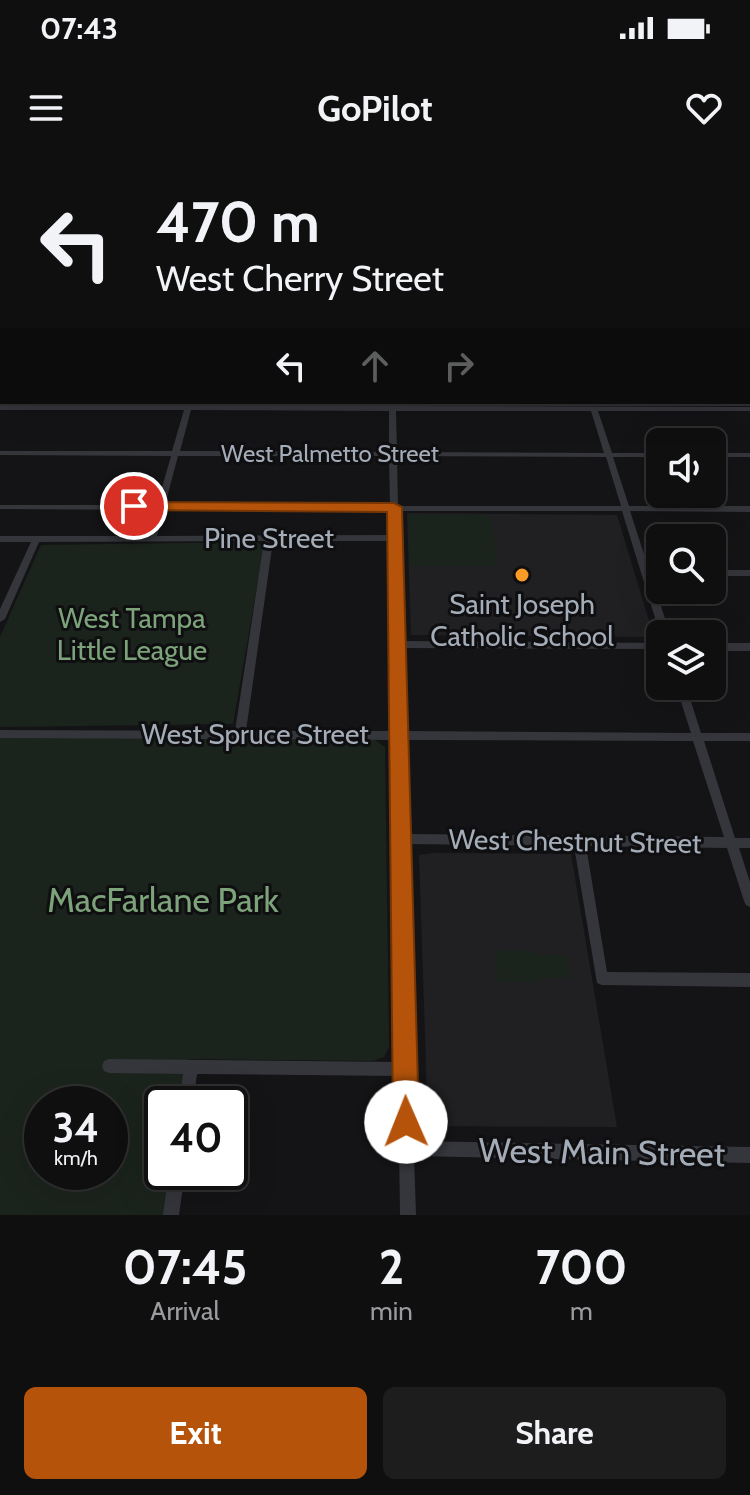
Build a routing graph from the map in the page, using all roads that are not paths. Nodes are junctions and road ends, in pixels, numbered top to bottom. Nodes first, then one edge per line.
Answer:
1 (125, 404) edge
2 (259, 404) edge
3 (392, 405) edge
4 (527, 405) edge
5 (660, 405) edge
6 (188, 407) junction
7 (0, 408) edge
8 (594, 408) junction
9 (750, 409) edge
10 (0, 453) edge
11 (176, 453) junction
12 (393, 453) junction
13 (609, 455) junction
14 (646, 455) edge
15 (726, 455) edge
16 (750, 455) edge
17 (161, 506) junction
18 (0, 507) edge
19 (394, 507) junction
20 (625, 508) junction
21 (750, 509) edge
22 (152, 538) junction
23 (269, 538) junction
24 (394, 538) junction
25 (0, 539) edge
26 (36, 539) junction
27 (645, 572) joint
28 (726, 573) edge
29 (750, 573) edge
30 (0, 619) edge
31 (660, 620) edge
32 (397, 644) junction
33 (646, 646) edge
34 (726, 647) edge
35 (750, 647) edge
36 (686, 700) edge
37 (240, 733) junction
38 (0, 734) edge
39 (399, 734) junction
40 (698, 737) junction
41 (750, 737) edge
42 (401, 839) junction
43 (579, 841) junction
44 (731, 843) junction
45 (750, 843) edge
46 (750, 901) edge
47 (750, 980) edge
48 (109, 1066) dead end
49 (191, 1067) junction
50 (405, 1069) junction
51 (188, 1086) edge
52 (407, 1148) junction
53 (750, 1155) edge
54 (174, 1190) edge
55 (171, 1215) edge
56 (408, 1215) edge

1 - 6 street
1 - 7 street
2 - 3 street
2 - 6 street
3 - 4 street
3 - 12 street
4 - 8 street
5 - 8 street
5 - 9 street
6 - 11 street
8 - 13 street
10 - 11 street, West Palmetto Street
11 - 12 street, West Palmetto Street
11 - 17 street
12 - 13 street, West Palmetto Street
12 - 19 street
13 - 14 street, West Palmetto Street
13 - 20 street
15 - 16 street
17 - 18 street
17 - 19 street
17 - 22 street
19 - 20 street
19 - 24 street
20 - 21 street
20 - 27 street
22 - 23 street, Pine Street
22 - 26 street, Pine Street
23 - 24 street, Pine Street
23 - 37 street
24 - 32 street
25 - 26 street, Pine Street
26 - 30 street
27 - 31 street
28 - 29 street
32 - 33 street
32 - 39 street
34 - 35 street
36 - 40 street
37 - 38 street, West Spruce Street
37 - 39 street, West Spruce Street
39 - 40 street, West Spruce Street
39 - 42 street
40 - 41 street, West Spruce Street
40 - 44 street
42 - 43 street, West Chestnut Street
42 - 50 street
43 - 44 street, West Chestnut Street
43 - 47 street
44 - 45 street, West Chestnut Street
44 - 46 street
48 - 49 street
49 - 50 street
49 - 51 street
50 - 52 street
52 - 53 street, West Main Street
52 - 56 street
54 - 55 street

